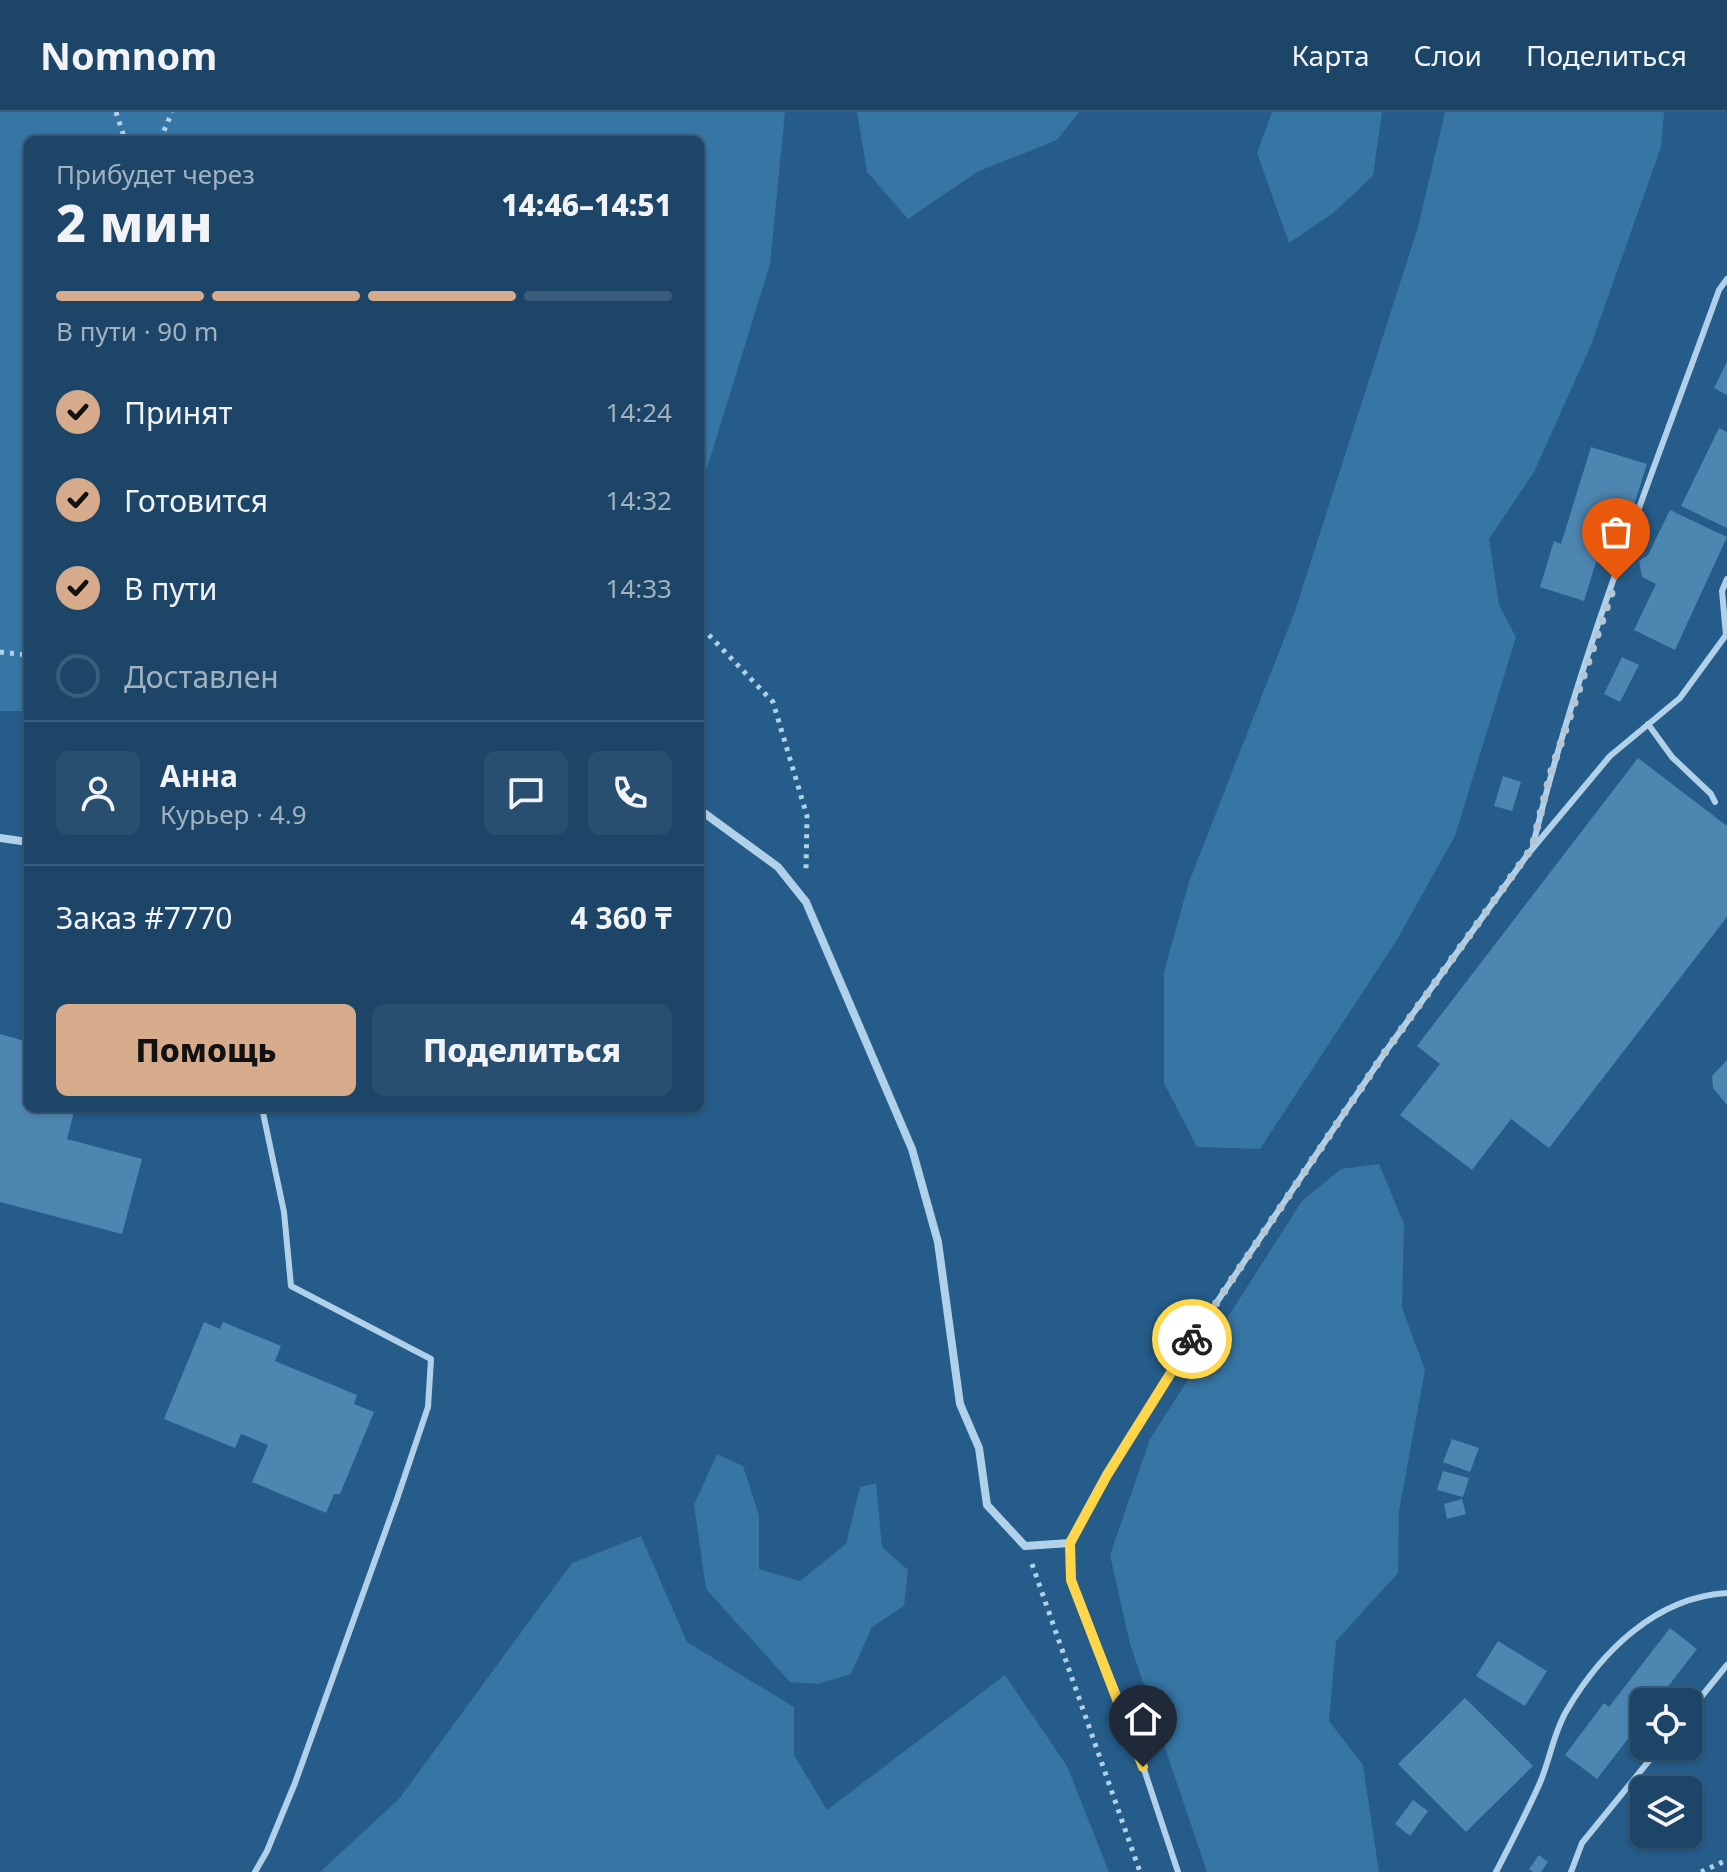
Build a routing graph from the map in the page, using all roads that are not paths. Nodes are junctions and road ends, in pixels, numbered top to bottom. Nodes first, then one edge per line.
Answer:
1 (1727, 279) edge
2 (1727, 579) edge
3 (1727, 636) edge
4 (1648, 724) junction
5 (1715, 802) dead end
6 (704, 813) edge
7 (0, 838) edge
8 (24, 841) edge
9 (1532, 848) junction
10 (263, 1112) edge
11 (1070, 1543) junction
12 (1727, 1593) edge
13 (1727, 1665) edge
14 (1702, 1696) edge
15 (1650, 1760) edge
16 (255, 1872) edge
17 (1178, 1872) edge
18 (1496, 1872) edge
19 (1571, 1872) edge

1 - 9 lane
2 - 3 lane
3 - 4 lane
4 - 5 lane
4 - 9 lane
6 - 11 street
7 - 8 street
9 - 11 lane
10 - 16 lane
11 - 17 lane
12 - 18 lane
13 - 14 lane
15 - 19 lane

